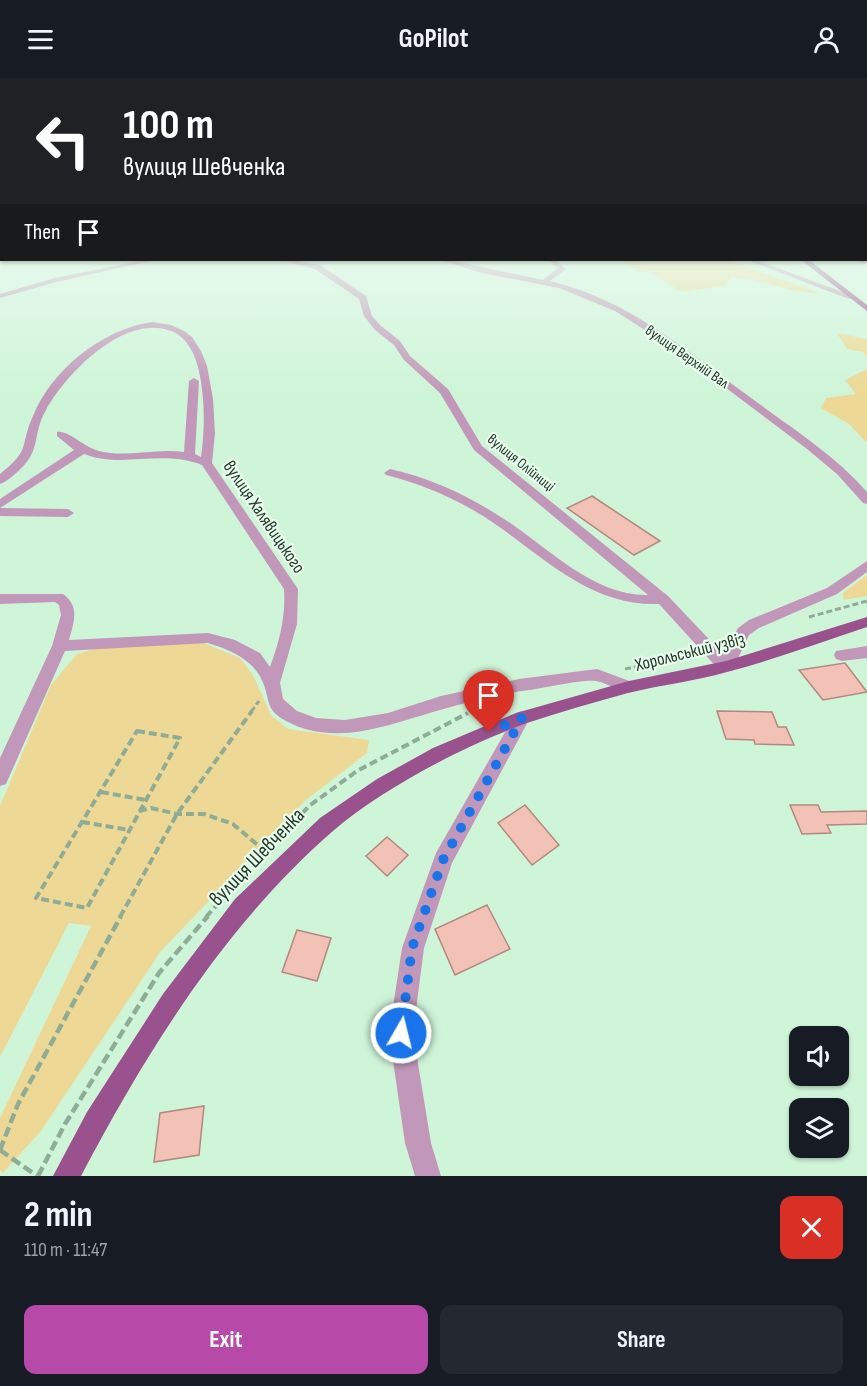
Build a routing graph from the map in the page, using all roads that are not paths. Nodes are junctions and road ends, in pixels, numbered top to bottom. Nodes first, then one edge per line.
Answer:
1 (27, 288) edge
2 (349, 288) edge
3 (561, 288) edge
4 (828, 288) edge
5 (841, 288) edge
6 (0, 296) edge
7 (852, 297) junction
8 (867, 309) edge
9 (194, 381) dead end
10 (61, 434) dead end
11 (80, 450) junction
12 (189, 455) junction
13 (206, 463) junction
14 (390, 472) dead end
15 (0, 480) edge
16 (867, 500) edge
17 (0, 504) edge
18 (0, 512) edge
19 (68, 513) dead end
20 (867, 565) edge
21 (0, 599) edge
22 (663, 599) junction
23 (867, 622) edge
24 (60, 646) junction
25 (867, 652) edge
26 (842, 655) dead end
27 (726, 667) junction
28 (272, 683) junction
29 (629, 687) junction
30 (522, 718) junction
31 (0, 778) edge
32 (66, 1176) edge
33 (428, 1176) edge

1 - 6 street
2 - 22 street, вулиця Олійниці
3 - 16 street, вулиця Верхній Вал
4 - 7 street
5 - 7 main road
7 - 8 main road
9 - 12 street
10 - 11 street
11 - 12 street
11 - 17 street
12 - 13 street
13 - 15 street, вулиця Халявицького
13 - 28 street, вулиця Халявицького
14 - 22 street
18 - 19 street
20 - 27 street
21 - 24 street
22 - 27 street, вулиця Олійниці
23 - 27 main road, Хорольський узвіз
24 - 28 street
24 - 31 street
25 - 26 street
27 - 29 main road, Хорольський узвіз
28 - 29 street
29 - 30 main road, Хорольський узвіз
30 - 32 main road, вулиця Шевченка
30 - 33 street

